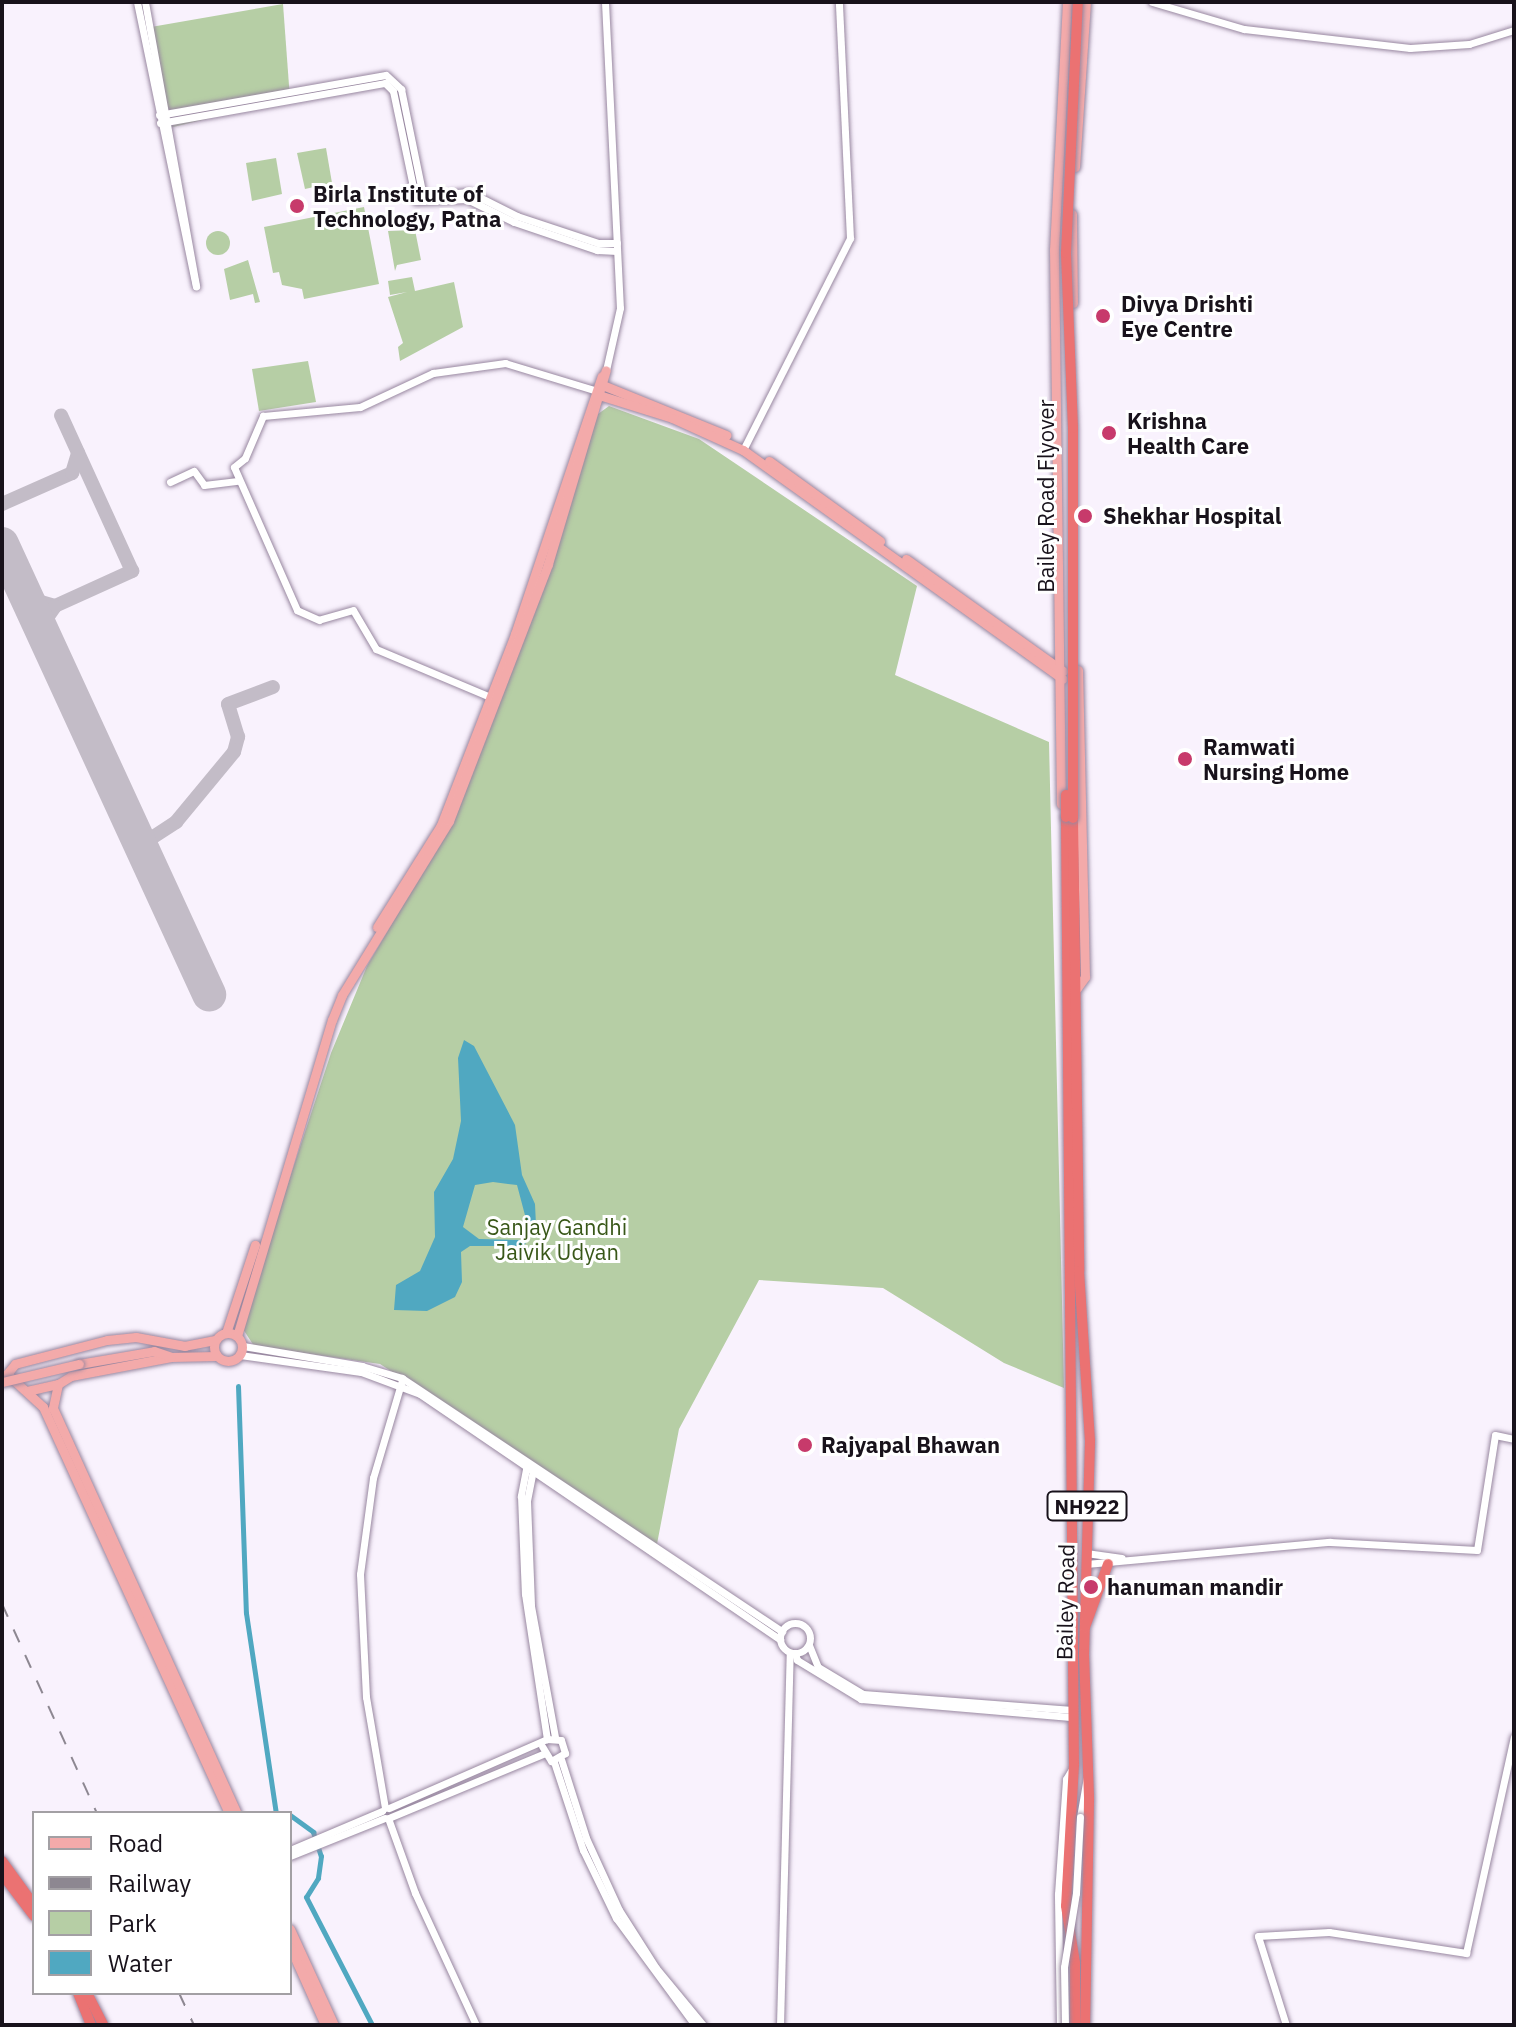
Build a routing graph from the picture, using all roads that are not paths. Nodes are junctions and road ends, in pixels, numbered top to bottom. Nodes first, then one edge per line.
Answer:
1 (137, 2) edge
2 (145, 2) edge
3 (605, 2) edge
4 (839, 2) edge
5 (1073, 2) edge
6 (1086, 2) edge
7 (1152, 2) edge
8 (1514, 30) edge
9 (163, 119) junction
10 (617, 247) junction
11 (1055, 264) junction
12 (1072, 264) junction
13 (1057, 339) junction
14 (1074, 341) junction
15 (603, 383) junction
16 (745, 448) junction
17 (238, 481) junction
18 (170, 482) dead end
19 (1060, 527) junction
20 (1076, 527) junction
21 (1060, 565) junction
22 (1076, 565) junction
23 (1060, 635) junction
24 (1077, 637) junction
25 (1060, 675) junction
26 (1078, 677) junction
27 (493, 699) junction
28 (1079, 710) junction
29 (1060, 711) junction
30 (1073, 989) junction
31 (226, 1333) junction
32 (237, 1336) junction
33 (215, 1340) junction
34 (1082, 1340) junction
35 (159, 1349) junction
36 (242, 1350) junction
37 (216, 1356) junction
38 (171, 1357) junction
39 (396, 1379) junction
40 (2, 1382) edge
41 (58, 1384) junction
42 (411, 1387) junction
43 (26, 1391) junction
44 (1071, 1394) junction
45 (394, 1404) junction
46 (1514, 1439) edge
47 (530, 1465) junction
48 (1073, 1507) junction
49 (1086, 1516) junction
50 (1122, 1558) junction
51 (1086, 1559) junction
52 (1108, 1564) junction
53 (1085, 1627) junction
54 (781, 1636) junction
55 (809, 1645) junction
56 (792, 1653) junction
57 (1073, 1714) junction
58 (1514, 1737) edge
59 (547, 1744) junction
60 (558, 1760) junction
61 (1074, 1764) junction
62 (1088, 1775) junction
63 (228, 1811) edge
64 (236, 1811) edge
65 (387, 1813) junction
66 (292, 1852) edge
67 (2, 1861) edge
68 (2, 1874) edge
69 (32, 1902) edge
70 (32, 1913) edge
71 (292, 1933) edge
72 (292, 1951) edge
73 (79, 1995) edge
74 (88, 1995) edge
75 (94, 2019) edge
76 (1083, 2024) edge
77 (325, 2025) edge
78 (334, 2025) edge
79 (476, 2025) edge
80 (695, 2025) edge
81 (703, 2025) edge
82 (780, 2025) edge
83 (1062, 2025) edge
84 (1286, 2025) edge

1 - 9 street
2 - 9 street
3 - 10 street
4 - 16 street
5 - 11 main road
5 - 30 highway, Bailey Road Flyover / NH922, bridge
6 - 12 main road
7 - 8 street
9 - 9 street
9 - 10 street
10 - 15 street
11 - 12 main road
11 - 13 main road
12 - 14 main road
13 - 14 main road
13 - 19 main road
14 - 20 main road
15 - 16 main road
15 - 17 street
15 - 27 main road
16 - 25 main road
17 - 18 street
17 - 27 street
19 - 20 main road
19 - 21 main road
20 - 22 main road
21 - 22 main road
21 - 23 main road
22 - 24 main road
23 - 24 main road
23 - 25 main road
24 - 26 main road
25 - 26 main road
25 - 29 main road
26 - 28 main road
27 - 31 main road
27 - 32 main road
28 - 29 main road
28 - 30 main road
29 - 30 main road
30 - 34 highway, Bailey Road / NH922
30 - 44 highway, Bailey Road / NH922
31 - 32 main road
31 - 33 main road
32 - 36 main road
33 - 35 main road
33 - 37 main road
34 - 44 highway
34 - 49 highway, Bailey Road / NH922
35 - 38 main road
35 - 40 main road, bridge
35 - 43 main road
36 - 37 main road
36 - 39 street
37 - 38 main road
38 - 41 main road
39 - 42 street
39 - 45 street
41 - 43 main road
41 - 64 main road
42 - 45 street
42 - 47 street
43 - 63 main road
44 - 48 highway, Bailey Road / NH922
45 - 65 street
46 - 50 street
47 - 54 street
47 - 59 street
48 - 49 highway
48 - 57 highway, Bailey Road / NH922
49 - 51 highway, Bailey Road / NH922
50 - 51 street
50 - 52 street
51 - 52 street
51 - 53 highway, Bailey Road / NH922
52 - 53 highway
53 - 62 highway, Bailey Road / NH922
54 - 55 street
54 - 56 street
55 - 56 street
55 - 57 street
56 - 57 street
56 - 82 street
57 - 61 highway, Bailey Road / NH922
58 - 84 street
59 - 60 street
59 - 60 street
59 - 65 street
60 - 80 street
60 - 81 street
61 - 76 highway, Bailey Road / NH922
61 - 83 street
62 - 76 highway, Bailey Road / NH922
62 - 83 street, bridge
65 - 66 street
65 - 79 street
67 - 69 highway
68 - 70 highway
71 - 78 main road
72 - 77 main road
73 - 75 highway
74 - 75 highway

